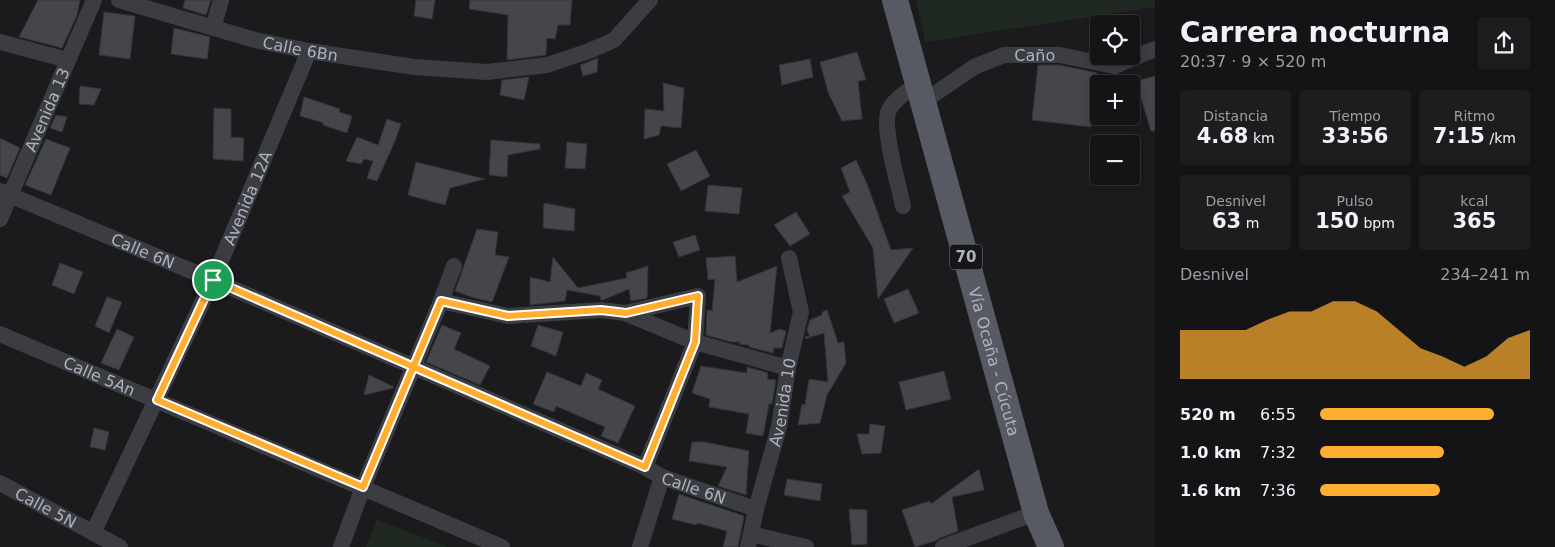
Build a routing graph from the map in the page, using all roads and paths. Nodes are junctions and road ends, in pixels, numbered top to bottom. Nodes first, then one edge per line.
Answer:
1 (94, 0) edge
2 (119, 0) edge
3 (221, 0) edge
4 (650, 0) edge
5 (895, 0) edge
6 (213, 28) junction
7 (0, 42) edge
8 (1155, 49) edge
9 (309, 51) junction
10 (68, 60) junction
11 (921, 93) junction
12 (5, 193) edge
13 (903, 206) dead end
14 (0, 219) edge
15 (789, 258) dead end
16 (454, 266) dead end
17 (213, 280) junction
18 (441, 301) junction
19 (626, 313) junction
20 (0, 334) edge
21 (695, 342) junction
22 (412, 367) junction
23 (788, 368) junction
24 (157, 400) junction
25 (645, 467) junction
26 (662, 477) junction
27 (0, 483) edge
28 (363, 487) junction
29 (756, 509) junction
30 (1036, 514) junction
31 (94, 533) junction
32 (749, 540) edge
33 (120, 547) edge
34 (341, 547) edge
35 (502, 547) edge
36 (640, 547) edge
37 (806, 547) edge
38 (943, 547) edge
39 (1051, 547) edge

1 - 10 street, Avenida 13
2 - 6 street, Calle 6Bn
3 - 6 street
4 - 9 street, Calle 6Bn
5 - 11 main road, Vía Ocaña - Cúcuta / 70
6 - 9 street, Calle 6Bn
7 - 10 street
8 - 11 street, Caño
9 - 17 street, Avenida 12A
10 - 12 street, Avenida 13
11 - 13 street, Caño
11 - 30 main road, Vía Ocaña - Cúcuta / 70
12 - 14 street, Avenida 13
12 - 17 street, Calle 6N
15 - 23 street, Avenida 10
16 - 18 street
17 - 22 street, Calle 6N
17 - 24 street, Avenida 12A
18 - 19 street
18 - 22 street
19 - 21 street
19 - 21 street
20 - 24 street, Calle 5An
21 - 23 street
21 - 25 street
22 - 25 street, Calle 6N
22 - 28 street
23 - 29 street, Avenida 10
24 - 28 street, Calle 5An
24 - 31 street, Avenida 12A
25 - 26 street, Calle 6N
26 - 29 street, Calle 6N
26 - 36 street
27 - 31 street, Calle 5N
28 - 34 street
28 - 35 street, Calle 5An
29 - 32 street, Avenida 10
30 - 38 street
30 - 39 main road, Vía Ocaña - Cúcuta / 70
31 - 33 street, Calle 5N
32 - 37 street

